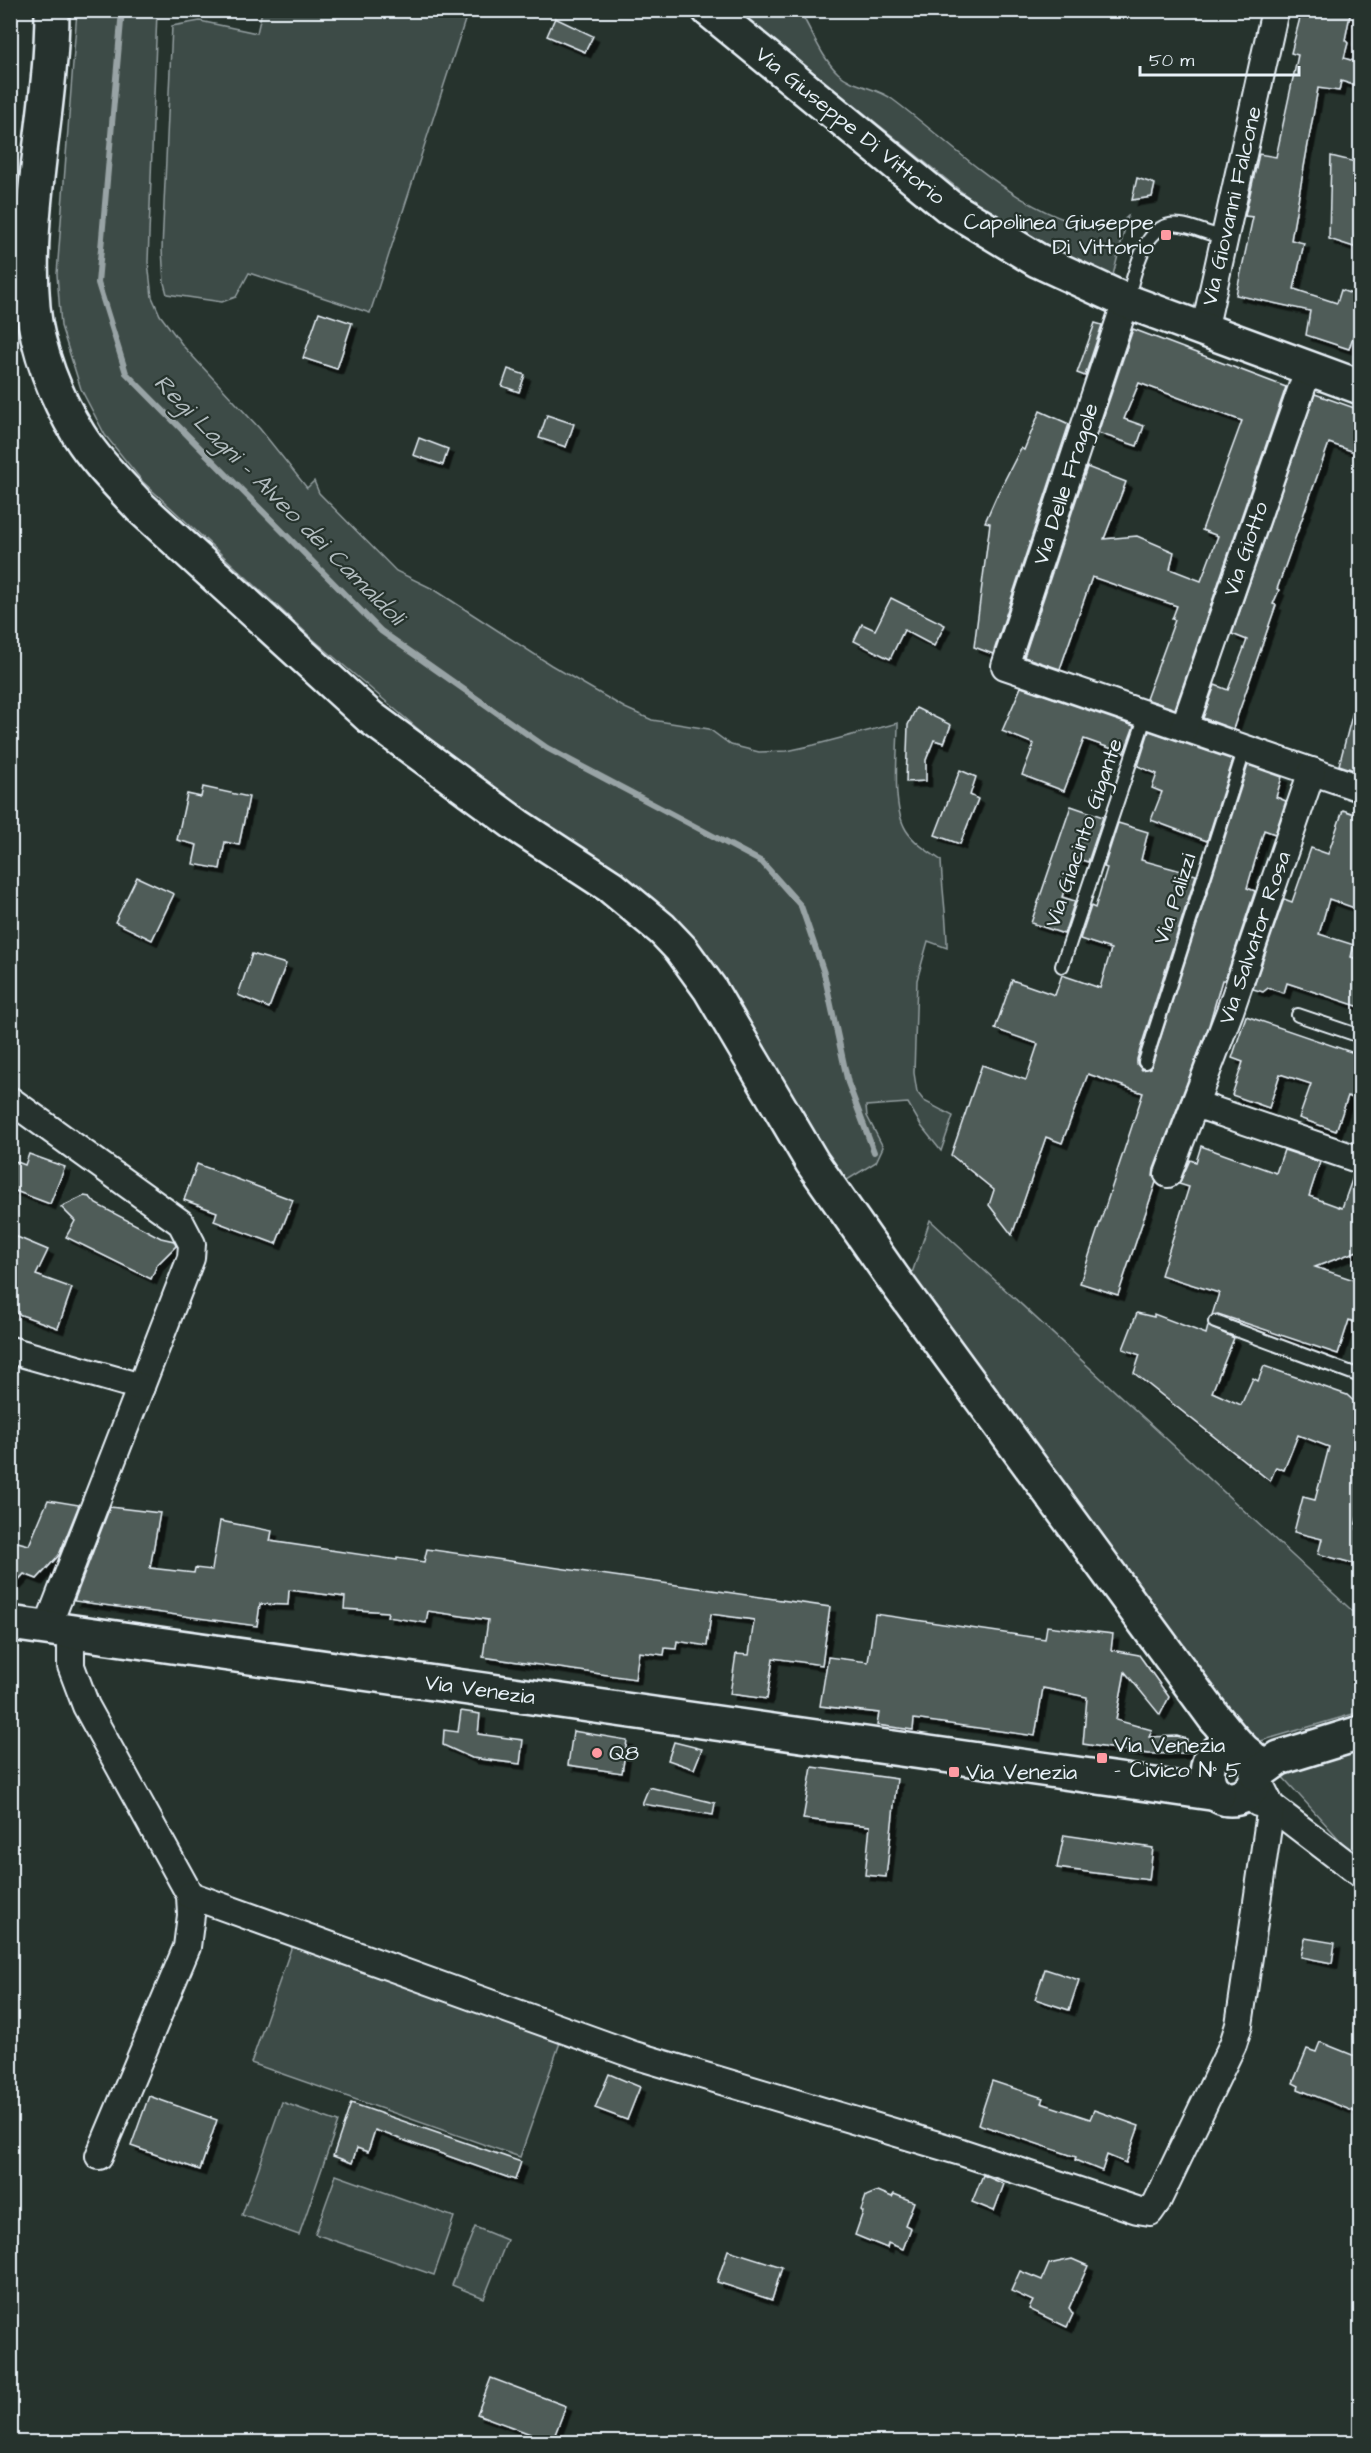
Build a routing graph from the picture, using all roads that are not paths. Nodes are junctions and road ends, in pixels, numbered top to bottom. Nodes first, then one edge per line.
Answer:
1 (52, 10) edge
2 (709, 10) edge
3 (1275, 10) edge
4 (1225, 237) junction
5 (1126, 301) junction
6 (1204, 331) junction
7 (1308, 370) junction
8 (1360, 387) edge
9 (1146, 715) junction
10 (1184, 728) junction
11 (1245, 748) junction
12 (1312, 771) junction
13 (1360, 788) edge
14 (1062, 966) dead end
15 (1298, 1015) dead end
16 (1360, 1036) edge
17 (1145, 1062) dead end
18 (10, 1100) edge
19 (1195, 1104) junction
20 (1360, 1160) edge
21 (1168, 1174) dead end
22 (1215, 1322) dead end
23 (10, 1350) edge
24 (1360, 1376) edge
25 (141, 1387) junction
26 (10, 1623) edge
27 (59, 1630) junction
28 (1360, 1733) edge
29 (1244, 1772) junction
30 (1360, 1874) edge
31 (190, 1895) junction
32 (99, 2156) dead end

1 - 29 street
2 - 5 street, Via Giuseppe Di Vittorio
3 - 4 street, Via Giovanni Falcone
4 - 5 lane
4 - 6 street, Via Giovanni Falcone
5 - 6 street, Via Giuseppe Di Vittorio
5 - 9 street, Via Delle Fragole
6 - 7 street, Via Giuseppe Di Vittorio
7 - 8 street, Via Giuseppe Di Vittorio
7 - 10 street, Via Giotto
9 - 10 street
9 - 14 lane, Via Giacinto Gigante
10 - 11 street
11 - 12 street
11 - 17 lane, Via Palizzi
12 - 13 street
12 - 19 street, Via Salvator Rosa
15 - 16 lane
18 - 25 street
19 - 20 street
19 - 21 street, Via Salvator Rosa
22 - 24 lane
23 - 25 street
25 - 27 street
26 - 27 street, Via Venezia
27 - 29 street, Via Venezia
27 - 31 street
28 - 29 street
29 - 30 street
29 - 31 street
31 - 32 street

